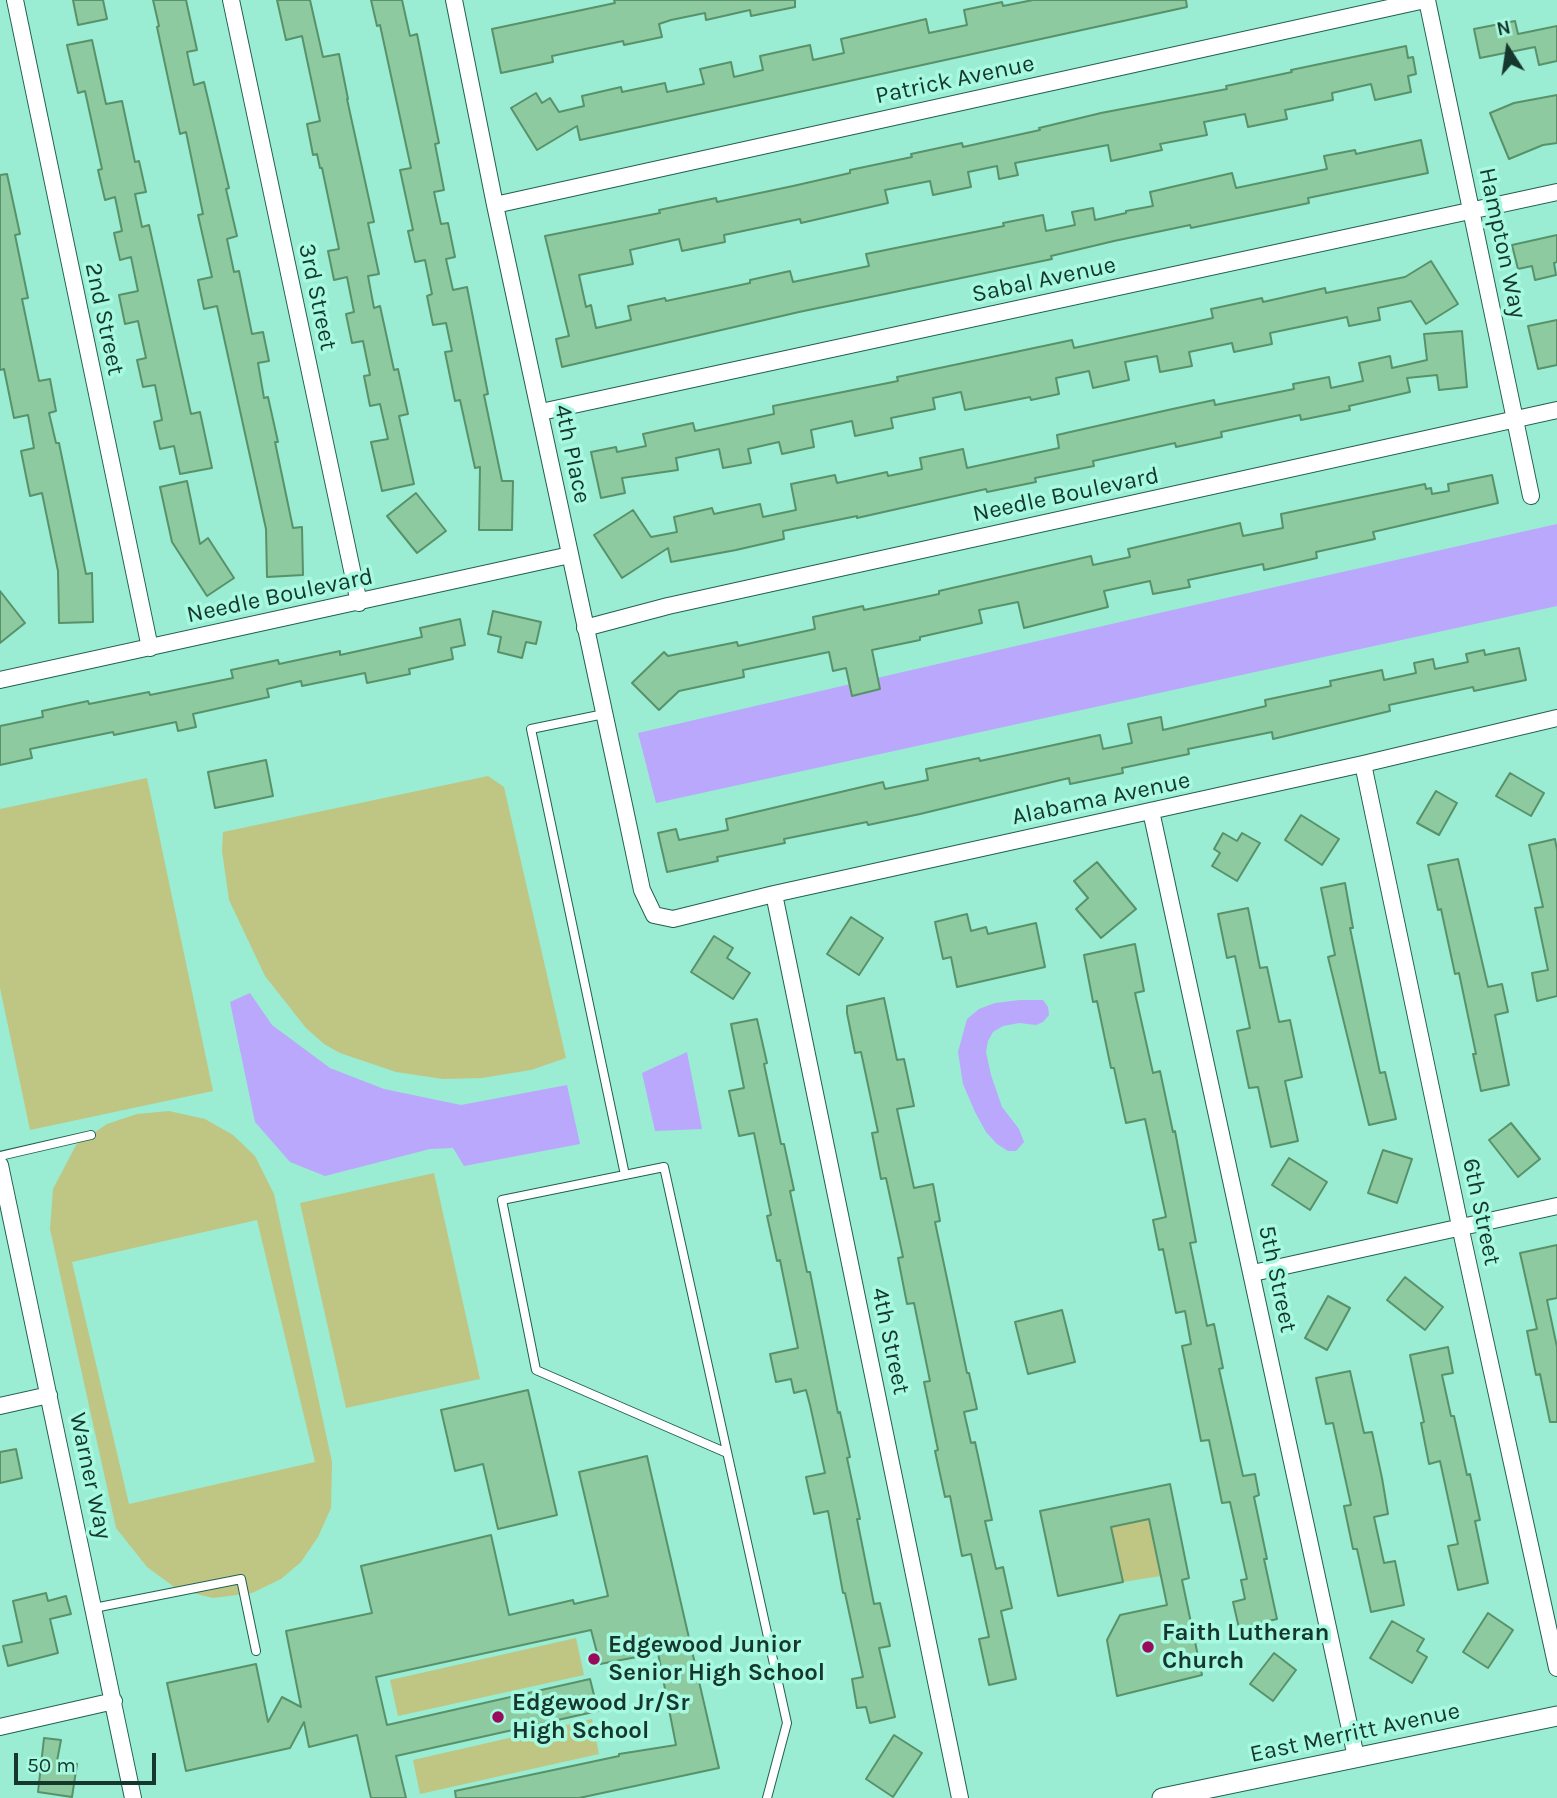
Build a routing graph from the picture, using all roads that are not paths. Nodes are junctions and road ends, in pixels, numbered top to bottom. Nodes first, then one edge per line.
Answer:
1 (15, 0) edge
2 (231, 0) edge
3 (454, 0) edge
4 (1426, 0) edge
5 (1557, 192) edge
6 (495, 205) junction
7 (1471, 211) junction
8 (1557, 410) edge
9 (541, 412) junction
10 (1516, 419) junction
11 (1531, 496) dead end
12 (570, 555) junction
13 (359, 603) junction
14 (586, 628) junction
15 (150, 648) junction
16 (0, 680) edge
17 (604, 714) junction
18 (1557, 718) edge
19 (1363, 764) junction
20 (1151, 811) junction
21 (774, 894) junction
22 (654, 915) joint
23 (91, 1135) dead end
24 (0, 1156) edge
25 (0, 1165) edge
26 (625, 1175) junction
27 (1557, 1206) edge
28 (1460, 1226) junction
29 (1252, 1273) junction
30 (49, 1395) junction
31 (0, 1406) edge
32 (727, 1453) junction
33 (94, 1608) junction
34 (256, 1651) dead end
35 (1557, 1668) edge
36 (114, 1701) junction
37 (1557, 1716) edge
38 (0, 1727) edge
39 (1356, 1758) junction
40 (133, 1798) edge
41 (767, 1798) edge
42 (960, 1798) edge
43 (1162, 1798) edge

1 - 15 street, 2nd Street
2 - 13 street, 3rd Street
3 - 6 street, 4th Place
4 - 6 street, Patrick Avenue
4 - 7 street, Hampton Way
5 - 7 street, Sabal Avenue
6 - 9 street, 4th Place
7 - 9 street, Sabal Avenue
7 - 10 street, Hampton Way
8 - 10 street, Needle Boulevard
9 - 12 street, 4th Place
10 - 11 street, Hampton Way
10 - 14 street, Needle Boulevard
12 - 13 street, Needle Boulevard
12 - 14 street, 4th Place
13 - 15 street, Needle Boulevard
14 - 17 street, 4th Place
15 - 16 street, Needle Boulevard
17 - 22 street, 4th Place
17 - 26 lane
18 - 19 street, Alabama Avenue
19 - 20 street, Alabama Avenue
19 - 28 street, 6th Street
20 - 21 street, Alabama Avenue
20 - 29 street, 5th Street
21 - 22 street, Alabama Avenue
21 - 42 street, 4th Street
23 - 24 lane
25 - 30 street, Warner Way
26 - 32 lane
26 - 32 lane
27 - 28 street
28 - 29 street
28 - 35 street, 6th Street
29 - 39 street, 5th Street
30 - 31 street
30 - 33 street, Warner Way
32 - 41 lane
33 - 34 lane
33 - 36 street, Warner Way
36 - 38 street
36 - 40 street, Warner Way
37 - 39 street, East Merritt Avenue
39 - 43 street, East Merritt Avenue

